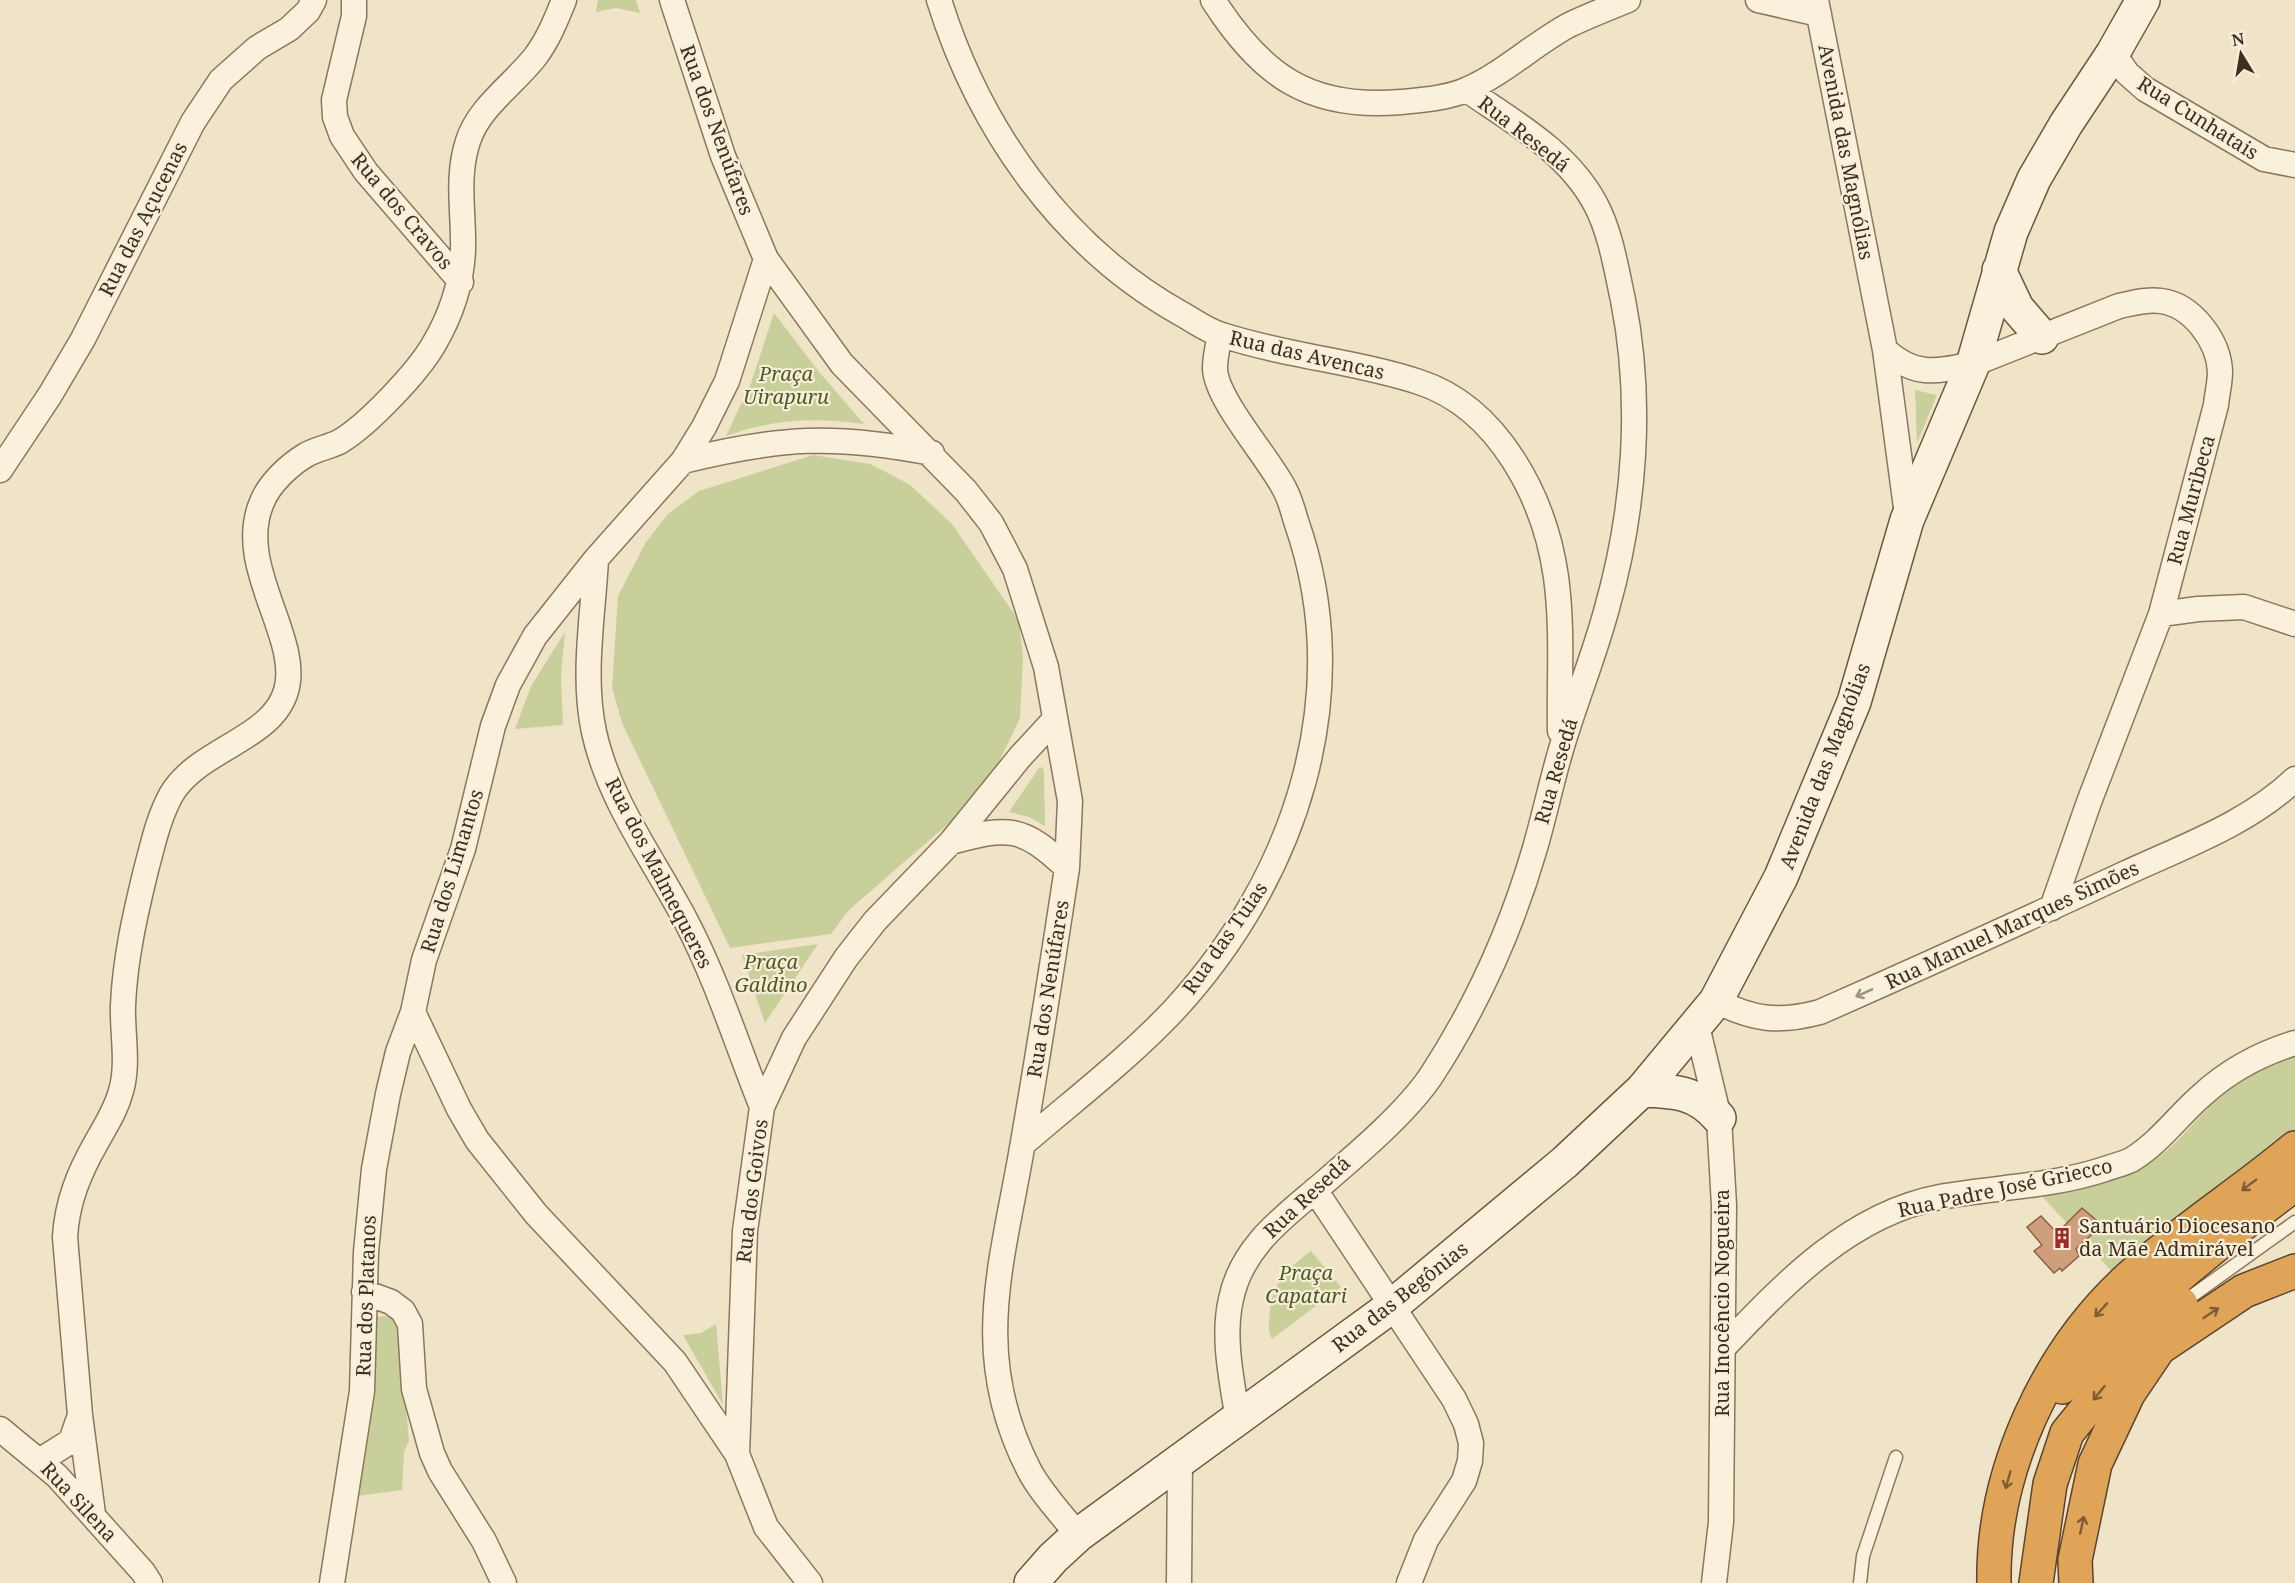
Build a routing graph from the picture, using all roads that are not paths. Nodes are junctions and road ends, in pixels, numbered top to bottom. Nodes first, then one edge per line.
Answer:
1 (314, 0) edge
2 (354, 0) edge
3 (564, 0) edge
4 (672, 0) edge
5 (939, 0) edge
6 (1213, 0) edge
7 (1628, 0) edge
8 (1758, 0) edge
9 (2143, 0) edge
10 (1817, 7) edge
11 (2113, 53) junction
12 (1467, 90) junction
13 (2295, 165) edge
14 (766, 259) junction
15 (1999, 270) junction
16 (460, 282) junction
17 (1220, 335) junction
18 (2042, 337) junction
19 (1885, 350) junction
20 (1973, 364) junction
21 (932, 453) junction
22 (683, 461) junction
23 (1, 467) edge
24 (1907, 520) junction
25 (596, 559) junction
26 (2161, 614) junction
27 (2295, 624) edge
28 (1055, 719) junction
29 (1560, 752) junction
30 (2295, 779) edge
31 (951, 842) junction
32 (1067, 868) junction
33 (2052, 908) junction
34 (413, 1012) junction
35 (1707, 1013) junction
36 (2295, 1043) edge
37 (1642, 1090) junction
38 (762, 1107) junction
39 (1719, 1118) junction
40 (1023, 1144) junction
41 (2295, 1148) edge
42 (2295, 1184) edge
43 (1315, 1190) junction
44 (2295, 1222) edge
45 (2295, 1271) edge
46 (364, 1292) junction
47 (2181, 1304) junction
48 (1392, 1306) junction
49 (1724, 1347) junction
50 (2159, 1348) junction
51 (80, 1415) junction
52 (1238, 1420) junction
53 (2029, 1423) junction
54 (0, 1429) edge
55 (737, 1454) junction
56 (1896, 1457) dead end
57 (1180, 1460) junction
58 (41, 1461) junction
59 (93, 1514) junction
60 (1078, 1535) junction
61 (1053, 1558) junction
62 (150, 1583) edge
63 (332, 1583) edge
64 (504, 1583) edge
65 (810, 1583) edge
66 (1014, 1583) edge
67 (1031, 1583) edge
68 (1179, 1583) edge
69 (1409, 1583) edge
70 (1714, 1583) edge
71 (1860, 1583) edge
72 (1994, 1583) edge
73 (2036, 1583) edge
74 (2076, 1583) edge

1 - 23 street, Rua das Açucenas
2 - 16 street, Rua dos Cravos
3 - 16 street
4 - 14 street, Rua dos Nenúfares
5 - 17 street, Rua das Avencas
6 - 12 street
7 - 12 street
8 - 10 street, Avenida das Magnólias
9 - 11 main road, Avenida das Magnólias
10 - 19 street, Avenida das Magnólias
11 - 13 street, Rua Cunhatais
11 - 15 main road, Avenida das Magnólias
12 - 29 street, Rua Resedá
14 - 21 street
14 - 22 street, Rua dos Limantos
15 - 18 main road
15 - 20 main road, Avenida das Magnólias
16 - 51 street
17 - 29 street, Rua das Avencas
17 - 40 street, Rua das Tuias
18 - 20 street, Rua Muribeca
18 - 26 street, Rua Muribeca
19 - 20 street
19 - 24 street, Avenida das Magnólias
20 - 24 main road, Avenida das Magnólias
21 - 22 street
21 - 28 street, Rua dos Nenúfares
22 - 25 street, Rua dos Limantos
24 - 35 main road, Avenida das Magnólias
25 - 34 street, Rua dos Limantos
25 - 38 street, Rua dos Malmequeres
26 - 27 street
26 - 33 street, Rua Muribeca
28 - 31 street, Rua dos Goivos
28 - 32 street, Rua dos Nenúfares
29 - 43 street, Rua Resedá
30 - 33 street, Rua Manuel Marques Simões
31 - 32 street
31 - 38 street, Rua dos Goivos
32 - 40 street, Rua dos Nenúfares
33 -> 35 street, Rua Manuel Marques Simões
34 - 46 street, Rua dos Platanos
34 - 55 street
35 - 37 main road, Rua das Begônias
35 - 39 street, Rua Inocêncio Nogueira
36 - 49 street, Rua Padre José Griecco
37 - 39 main road
37 - 48 main road, Rua das Begônias
38 - 55 street, Rua dos Goivos
39 - 49 street, Rua Inocêncio Nogueira
40 - 60 street, Rua dos Nenúfares
41 -> 53 highway
42 - 53 highway
43 - 48 street
43 - 52 street, Rua Resedá
44 - 47 lane
50 -> 45 highway
46 - 63 street, Rua dos Platanos
46 - 64 street
47 - 50 highway
47 -> 73 highway
48 - 52 main road, Rua das Begônias
48 - 69 street
49 - 70 street, Rua Inocêncio Nogueira
74 -> 50 highway
51 - 58 street
51 - 59 street
52 - 57 main road, Rua das Begônias
53 -> 72 highway
54 - 58 street, Rua Silena
55 - 65 street, Rua dos Goivos
56 - 71 lane
57 - 60 main road, Rua das Begônias
57 - 68 street
58 - 59 street, Rua Silena
59 - 62 street, Rua Silena
60 - 61 main road, Rua das Begônias
61 - 66 main road, Rua das Begônias
61 - 67 main road, Rua das Begônias

